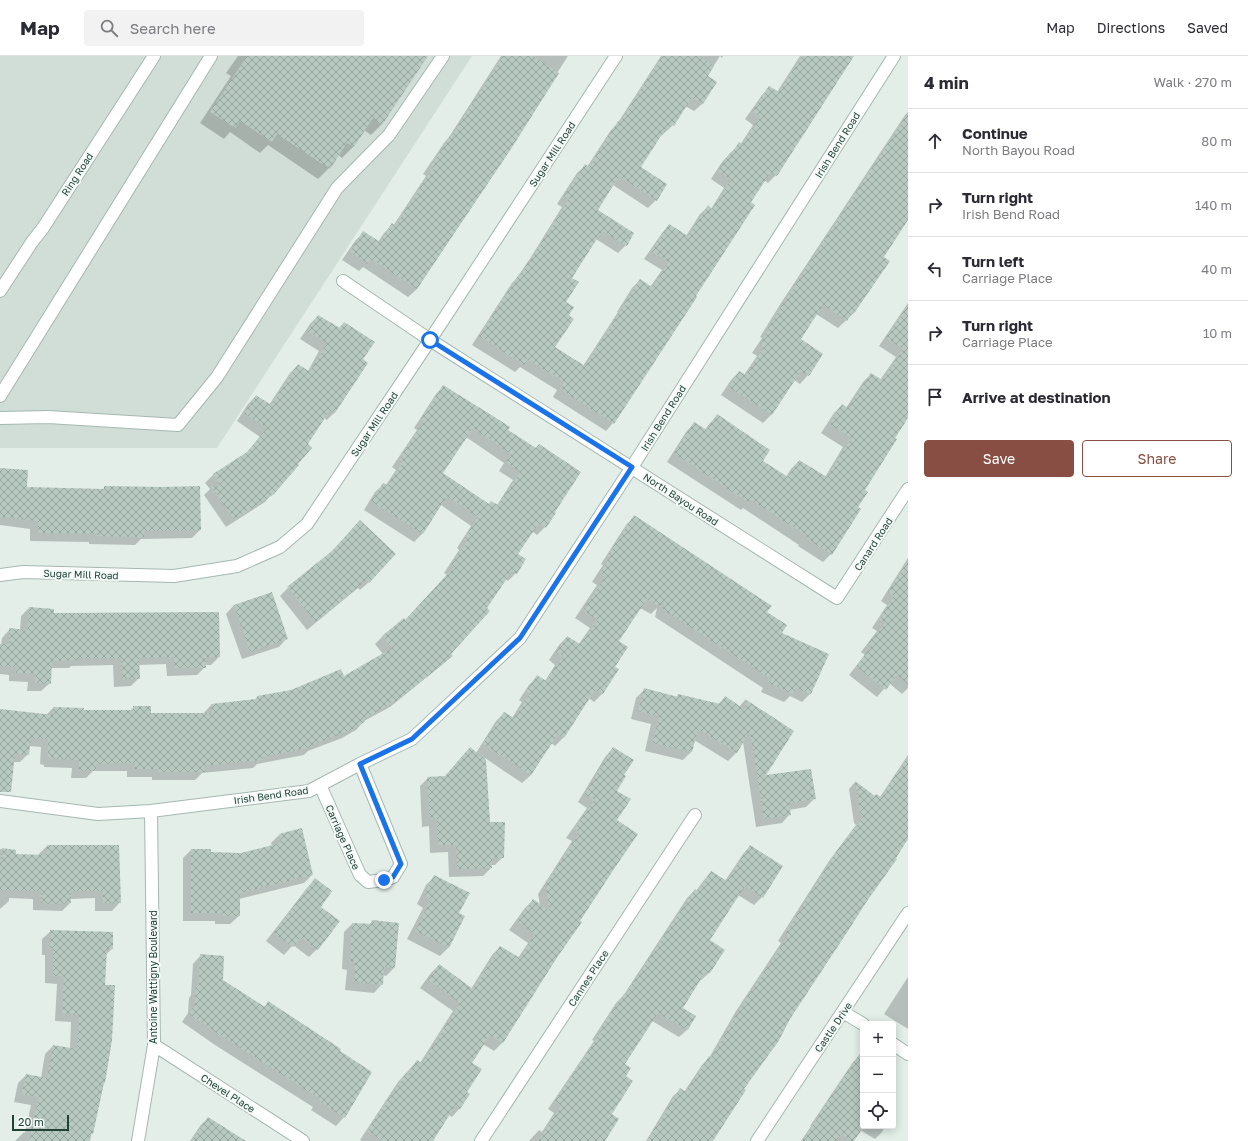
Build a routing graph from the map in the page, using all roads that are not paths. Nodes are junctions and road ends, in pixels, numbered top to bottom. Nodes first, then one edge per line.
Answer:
1 (154, 56) edge
2 (211, 56) edge
3 (443, 56) edge
4 (616, 56) edge
5 (894, 56) edge
6 (343, 281) dead end
7 (0, 290) edge
8 (430, 340) junction
9 (0, 396) edge
10 (0, 418) edge
11 (632, 467) junction
12 (908, 489) edge
13 (0, 575) edge
14 (837, 598) joint
15 (360, 764) junction
16 (320, 785) junction
17 (0, 801) edge
18 (151, 811) junction
19 (695, 815) dead end
20 (908, 913) edge
21 (843, 1012) junction
22 (860, 1022) edge
23 (154, 1045) junction
24 (896, 1046) edge
25 (908, 1054) edge
26 (138, 1141) edge
27 (303, 1141) edge
28 (481, 1141) edge
29 (757, 1141) edge

1 - 7 street, Ring Road
2 - 9 street
3 - 10 street
4 - 8 street, Sugar Mill Road
5 - 11 street, Irish Bend Road
6 - 8 street, North Bayou Road
8 - 11 street, North Bayou Road
8 - 13 street, Sugar Mill Road
11 - 14 street, North Bayou Road
11 - 15 street, Irish Bend Road
12 - 14 street, Canard Road
15 - 16 street, Irish Bend Road
15 - 16 street, Carriage Place
16 - 18 street, Irish Bend Road
17 - 18 street, Irish Bend Road
18 - 23 street, Antoine Wattigny Boulevard
19 - 28 street, Cannes Place
20 - 21 street, Castle Drive
21 - 22 street
21 - 29 street, Castle Drive
23 - 26 street, Antoine Wattigny Boulevard
23 - 27 street, Chevel Place
24 - 25 street

